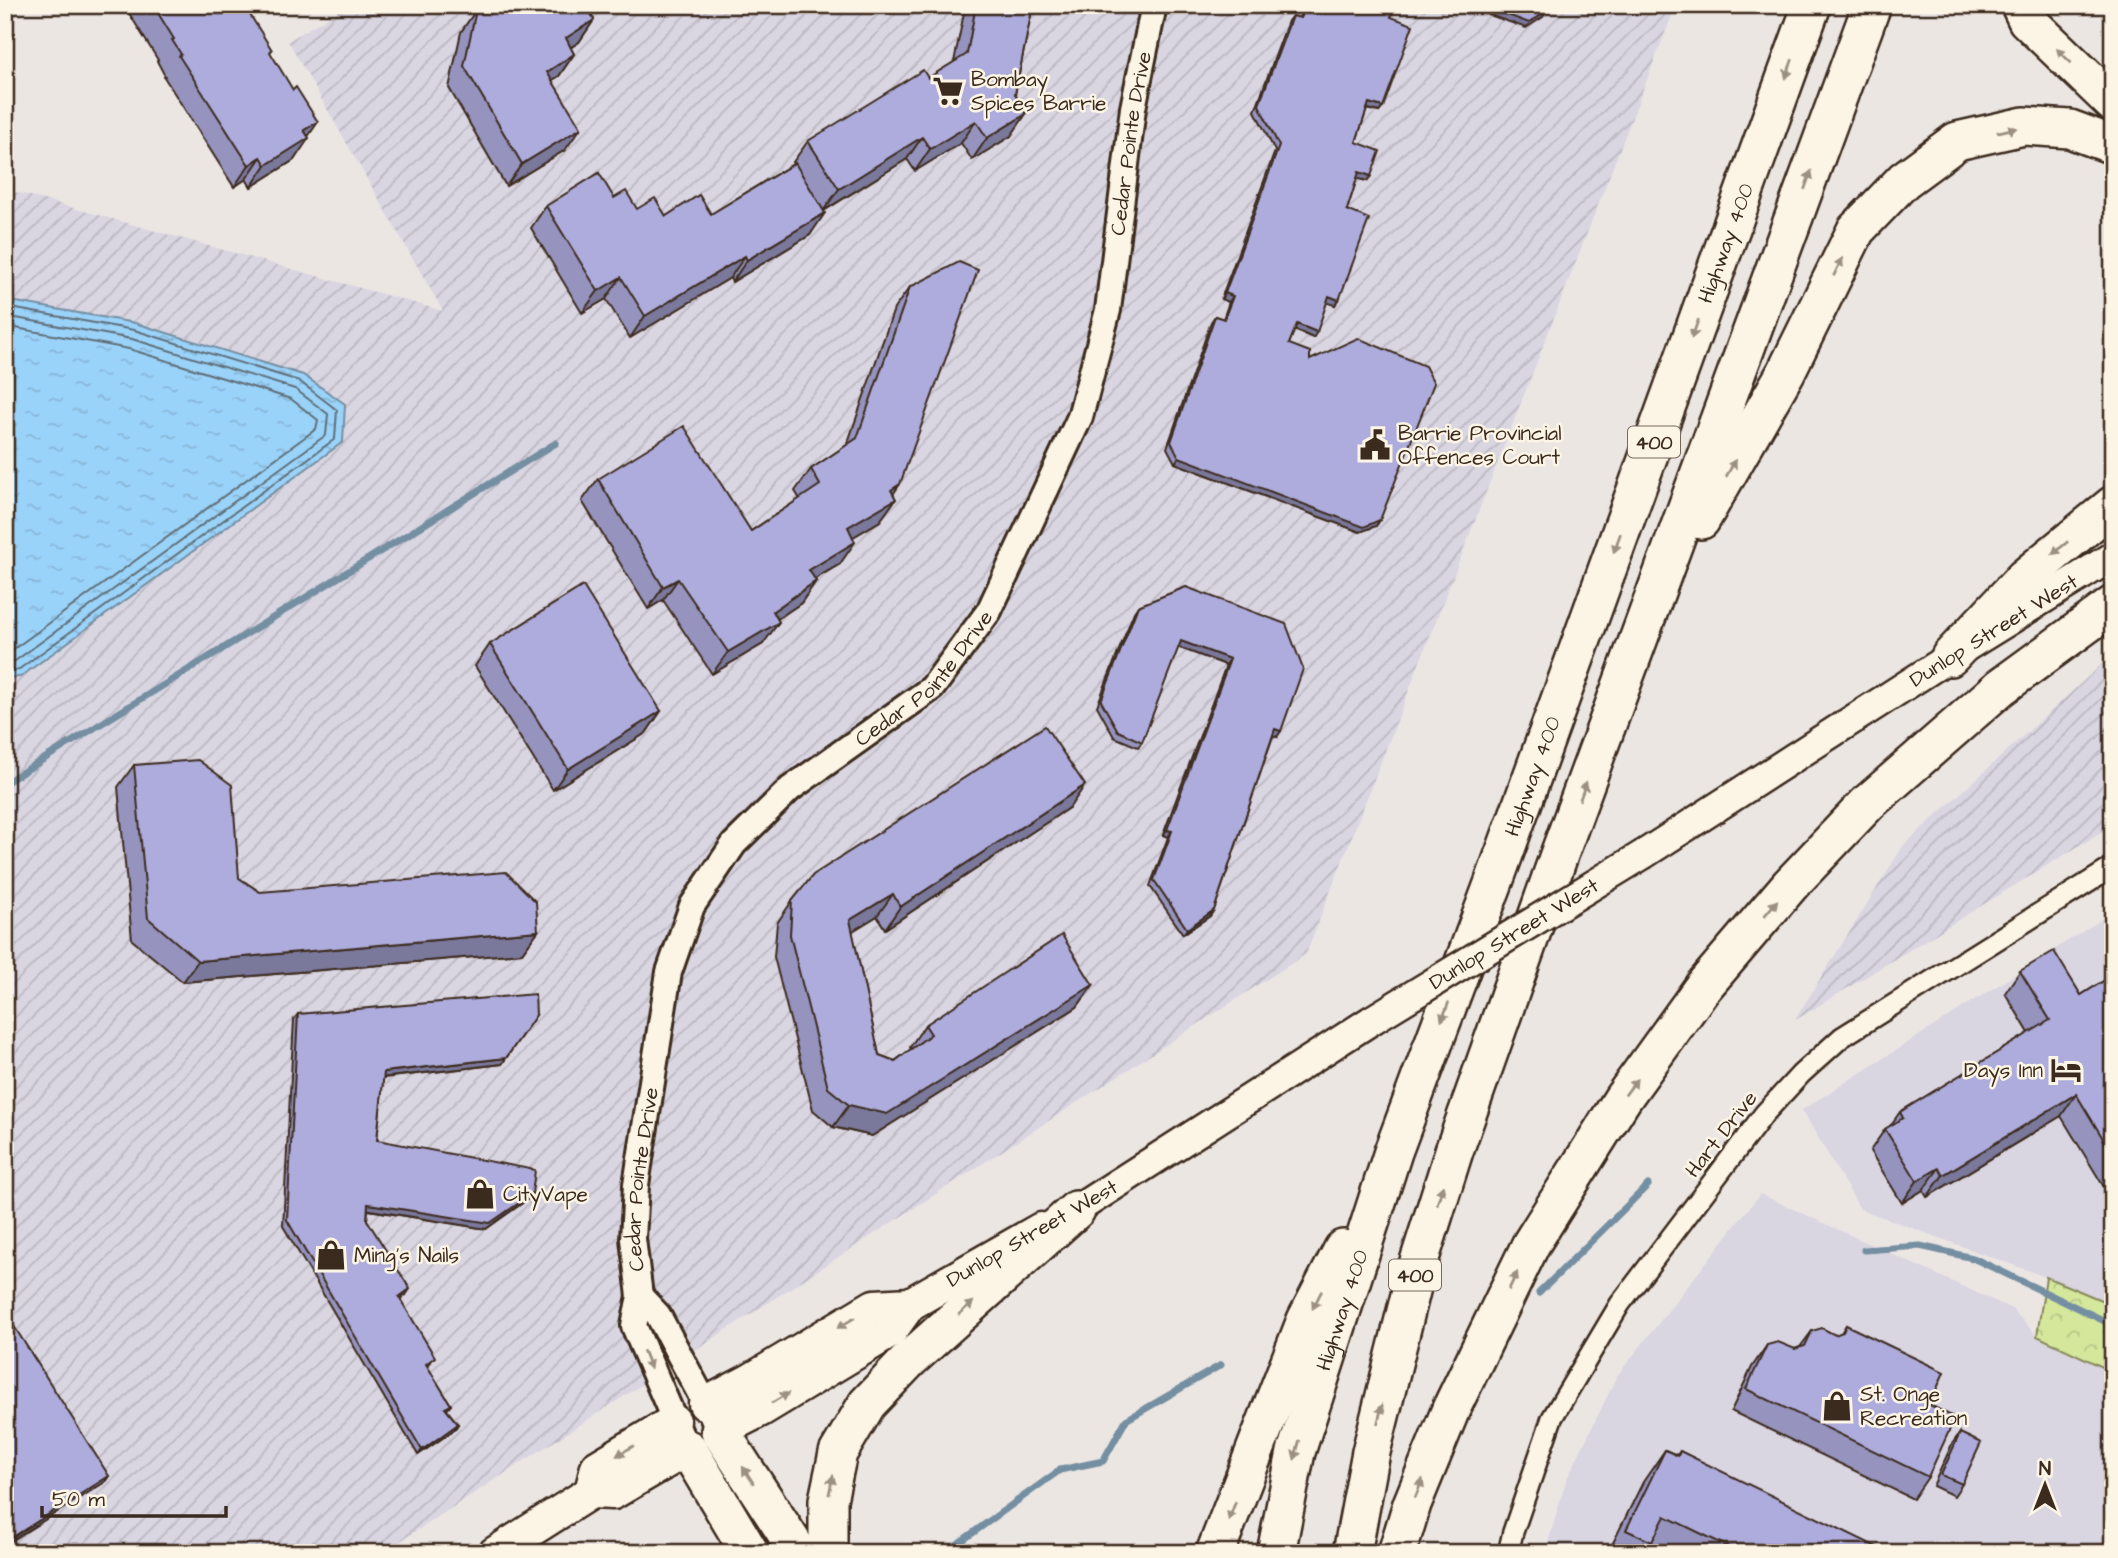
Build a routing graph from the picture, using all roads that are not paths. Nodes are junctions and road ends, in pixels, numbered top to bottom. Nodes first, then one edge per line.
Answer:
1 (1154, 5) edge
2 (1812, 5) edge
3 (1872, 5) edge
4 (2020, 5) edge
5 (2113, 103) edge
6 (2113, 145) edge
7 (2113, 505) edge
8 (2113, 556) edge
9 (2113, 605) edge
10 (1649, 612) junction
11 (1950, 657) junction
12 (2113, 867) edge
13 (1393, 1152) junction
14 (1076, 1210) junction
15 (640, 1296) junction
16 (713, 1417) junction
17 (681, 1435) junction
18 (495, 1553) edge
19 (750, 1553) edge
20 (799, 1553) edge
21 (828, 1553) edge
22 (1215, 1553) edge
23 (1276, 1553) edge
24 (1352, 1553) edge
25 (1397, 1553) edge
26 (1508, 1553) edge

1 - 15 street, Cedar Pointe Drive
2 -> 13 highway, Highway 400 / 400
10 -> 3 highway, 400
5 -> 4 highway
10 -> 6 highway
7 -> 11 highway
8 - 11 main road, Dunlop Street West
25 -> 9 highway
24 -> 10 highway, 400
11 - 14 main road, Dunlop Street West, bridge
12 - 26 street, Hart Drive
13 -> 22 highway
13 -> 23 highway, Highway 400 / 400
14 - 16 main road, Dunlop Street West
21 -> 14 highway
15 - 16 street, Cedar Pointe Drive
15 -> 17 street, Cedar Pointe Drive
16 - 17 main road, Dunlop Street West
20 -> 16 highway
17 - 18 main road, Dunlop Street West
17 - 19 highway

